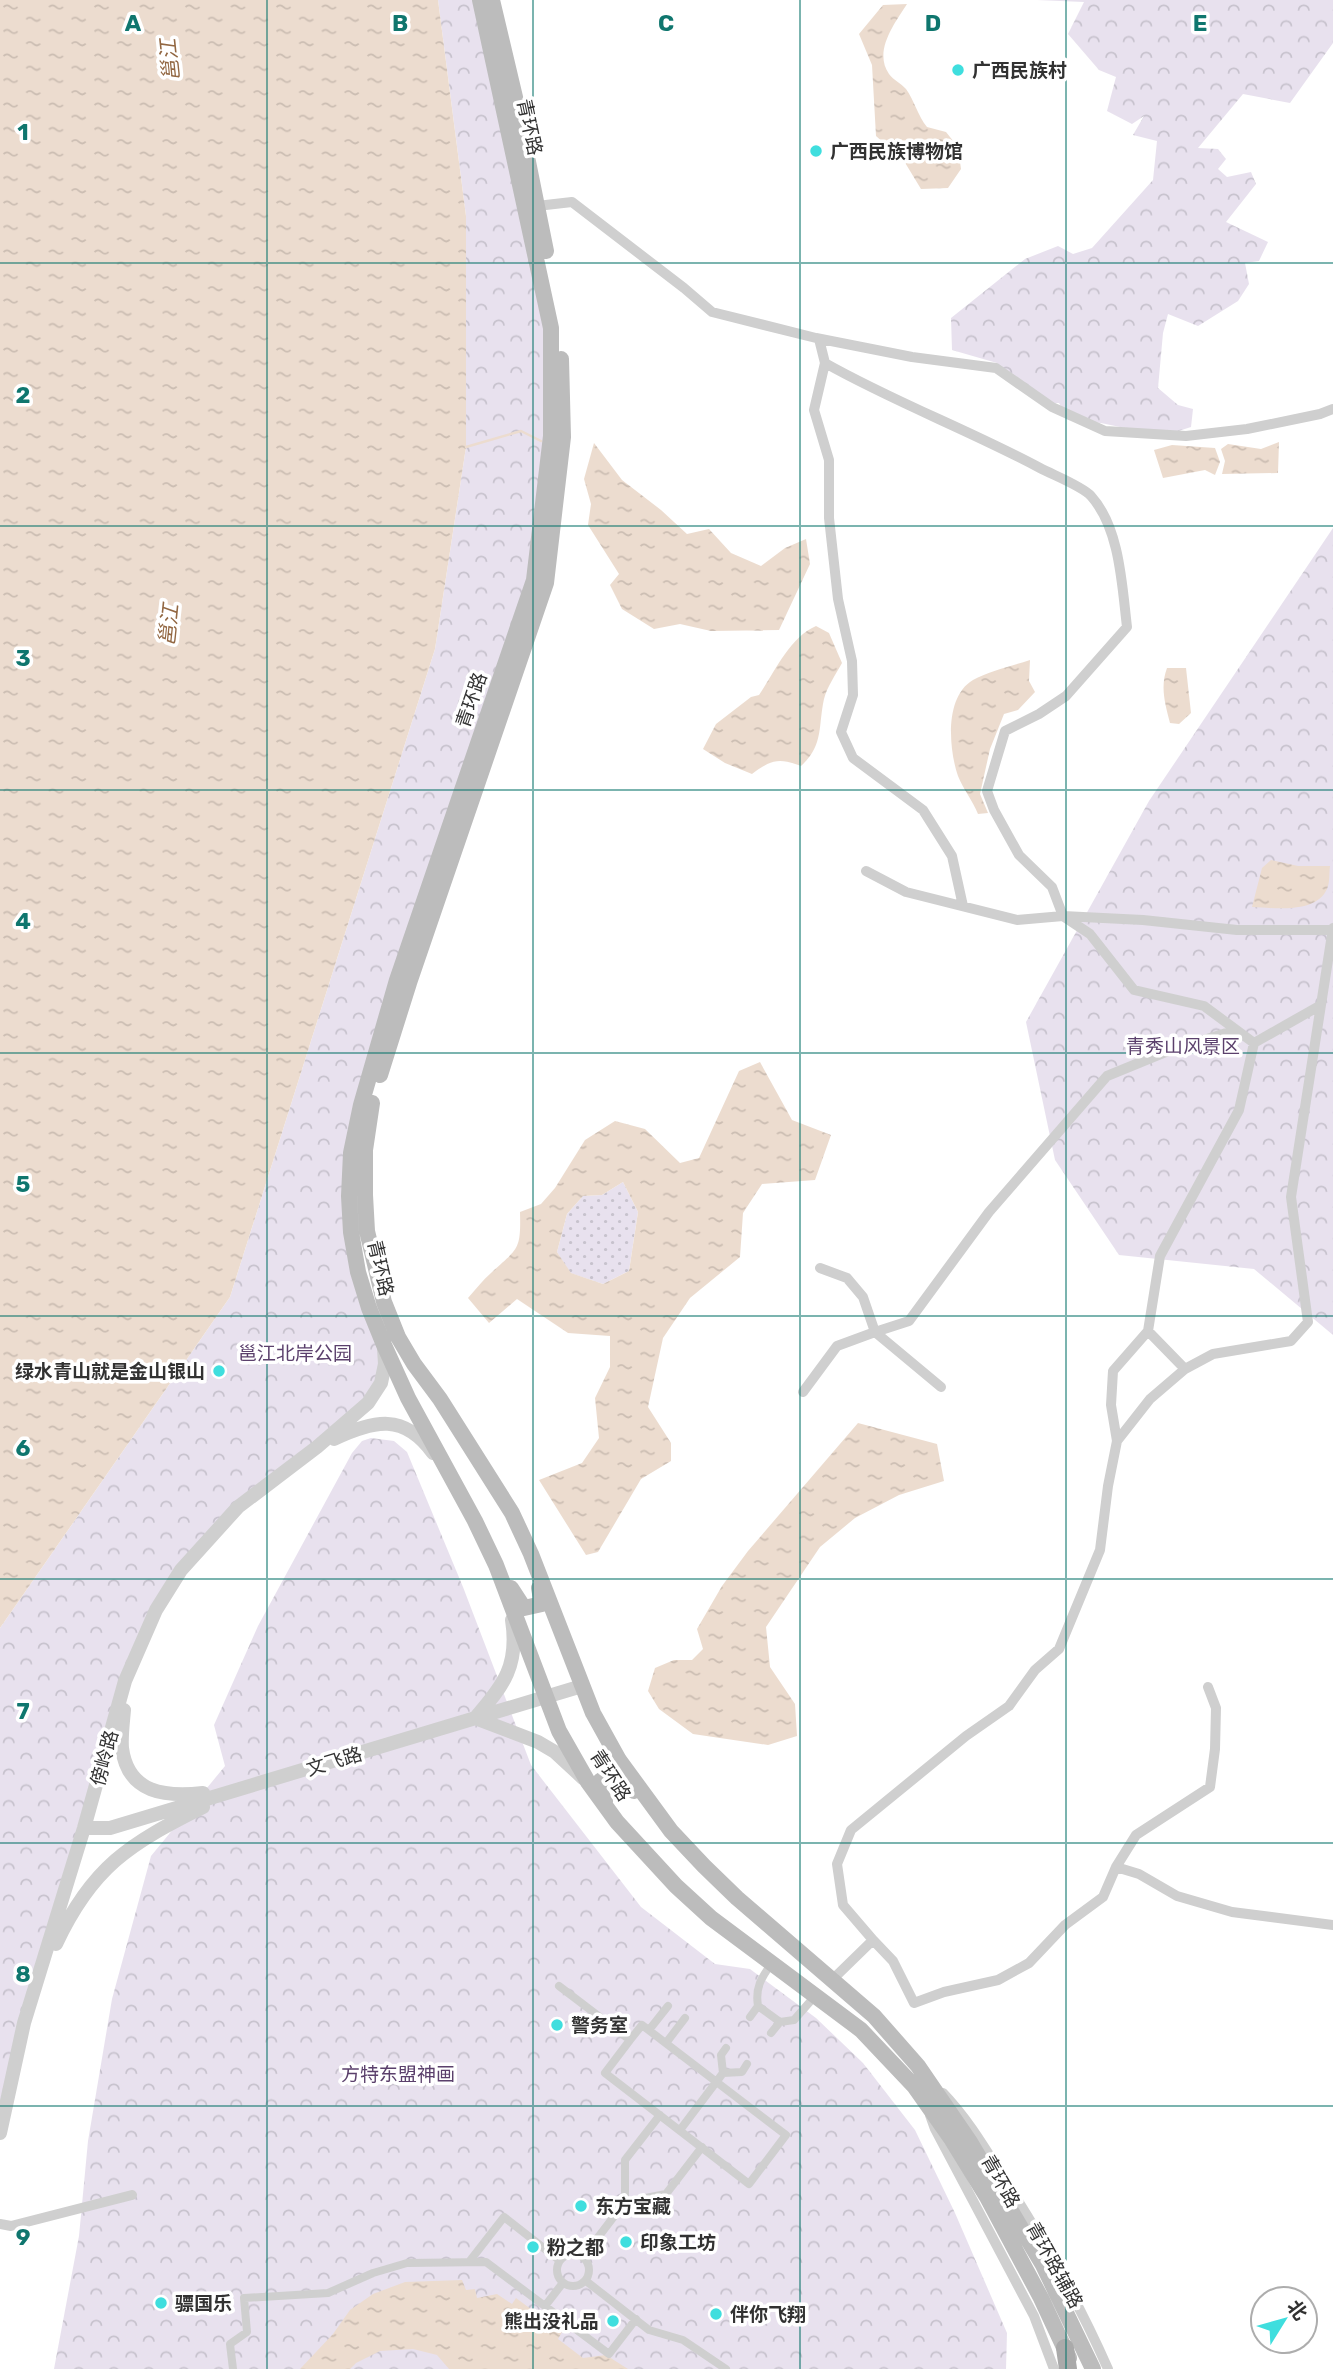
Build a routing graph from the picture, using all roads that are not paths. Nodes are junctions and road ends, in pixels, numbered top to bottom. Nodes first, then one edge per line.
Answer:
1 (480, 0) edge
2 (492, 0) edge
3 (537, 206) junction
4 (820, 339) junction
5 (825, 363) junction
6 (1333, 409) edge
7 (866, 871) dead end
8 (963, 905) junction
9 (1063, 916) junction
10 (1333, 929) edge
11 (1321, 1004) junction
12 (1236, 1030) junction
13 (1254, 1043) junction
14 (820, 1268) dead end
15 (1148, 1331) junction
16 (875, 1332) junction
17 (384, 1345) junction
18 (1185, 1369) junction
19 (941, 1387) dead end
20 (803, 1392) dead end
21 (1117, 1441) junction
22 (317, 1447) junction
23 (458, 1489) junction
24 (531, 1553) junction
25 (496, 1566) junction
26 (509, 1602) junction
27 (125, 1681) junction
28 (582, 1686) junction
29 (1208, 1687) dead end
30 (546, 1697) junction
31 (475, 1718) junction
32 (588, 1782) junction
33 (239, 1789) junction
34 (645, 1798) junction
35 (617, 1822) junction
36 (84, 1828) junction
37 (1116, 1867) junction
38 (1333, 1925) edge
39 (873, 1940) junction
40 (772, 1963) junction
41 (833, 1979) junction
42 (559, 1986) dead end
43 (34, 1990) junction
44 (815, 1996) junction
45 (668, 2006) dead end
46 (758, 2006) junction
47 (750, 2017) dead end
48 (685, 2018) dead end
49 (780, 2022) junction
50 (649, 2030) junction
51 (771, 2033) dead end
52 (630, 2040) junction
53 (666, 2043) junction
54 (726, 2048) dead end
55 (747, 2064) dead end
56 (918, 2066) junction
57 (723, 2073) junction
58 (716, 2082) junction
59 (926, 2103) junction
60 (660, 2115) junction
61 (680, 2130) junction
62 (0, 2133) edge
63 (702, 2147) junction
64 (132, 2195) dead end
65 (625, 2202) junction
66 (0, 2224) edge
67 (583, 2257) junction
68 (559, 2260) junction
69 (469, 2262) junction
70 (586, 2281) junction
71 (562, 2284) junction
72 (545, 2306) junction
73 (636, 2319) junction
74 (1074, 2347) junction
75 (233, 2369) edge
76 (726, 2369) edge
77 (1055, 2369) edge
78 (1070, 2369) edge
79 (1093, 2369) edge
80 (1108, 2369) edge

1 - 17 main road, 青环路
2 - 3 main road, 青环路
3 - 4 street
3 - 24 main road, 青环路
4 - 5 street
4 - 6 street
5 - 8 street
5 - 9 street
7 - 8 street
8 - 9 street
9 - 10 street
9 - 12 street
10 - 11 street
11 - 13 street
11 - 18 street
12 - 13 street
12 - 16 street
13 - 15 street
14 - 16 street
15 - 18 street
15 - 21 street
16 - 19 street
16 - 20 street
17 - 22 street
17 - 23 main road, 青环路
18 - 21 street
21 - 39 street
22 - 23 street
22 - 27 street, 傍岭路
23 - 25 main road, 青环路
24 - 25 main road
24 - 28 main road, 青环路
25 - 26 main road, 青环路
26 - 30 main road, 青环路
26 - 31 street
27 - 33 street
27 - 36 street, 傍岭路
28 - 30 street, 文飞路
28 - 34 main road, 青环路
29 - 37 street
30 - 31 street, 文飞路
30 - 32 main road, 青环路
31 - 32 street
31 - 33 street, 文飞路
32 - 35 main road, 青环路
33 - 36 street, 文飞路
33 - 43 street
34 - 35 main road
34 - 41 main road, 青环路
35 - 40 main road, 青环路
36 - 43 street, 傍岭路
37 - 38 street
37 - 39 street
39 - 41 street
40 - 44 main road, 青环路
40 - 46 street
41 - 56 main road, 青环路
42 - 52 street
43 - 62 street, 傍岭路
44 - 49 street
44 - 59 main road, 青环路
45 - 50 street
46 - 47 street
46 - 49 street
48 - 53 street
49 - 51 street
50 - 52 street
50 - 53 street
52 - 60 street
53 - 58 street
54 - 57 street
55 - 57 street
56 - 74 main road, 青环路
56 - 80 street, 青环路辅路
57 - 58 street
58 - 61 street
58 - 63 street
59 - 74 main road, 青环路
59 - 77 street
60 - 61 street
60 - 65 street
61 - 63 street
63 - 65 street
64 - 66 street
65 - 67 street
67 - 68 street
67 - 70 street
68 - 69 street
68 - 71 street
69 - 72 street
69 - 75 street
70 - 71 street
70 - 73 street
71 - 72 street
72 - 73 street
73 - 76 street
74 - 78 main road
74 - 79 main road

